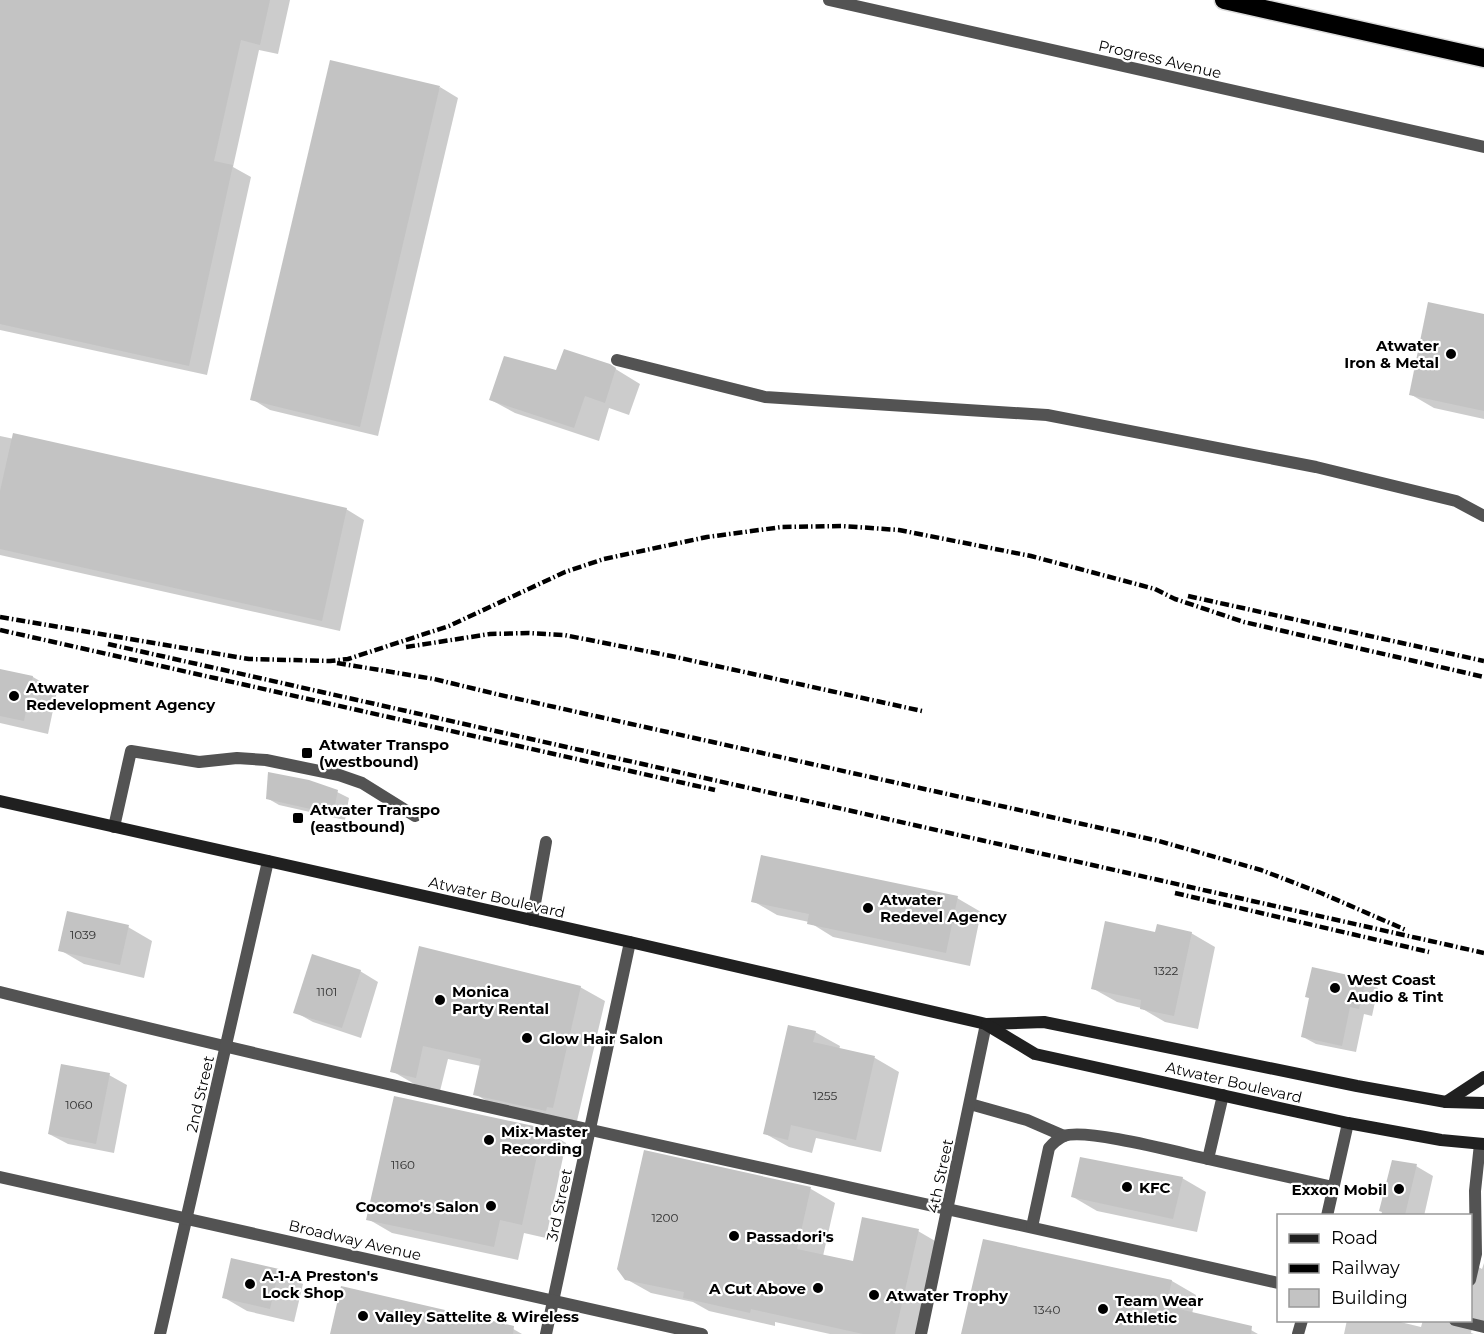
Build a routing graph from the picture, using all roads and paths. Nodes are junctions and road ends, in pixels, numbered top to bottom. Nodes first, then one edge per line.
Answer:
1 (829, 0) edge
2 (1224, 0) edge
3 (1484, 58) edge
4 (1484, 147) edge
5 (617, 360) dead end
6 (1484, 516) edge
7 (0, 801) edge
8 (415, 816) dead end
9 (114, 827) junction
10 (546, 842) dead end
11 (268, 861) junction
12 (532, 920) junction
13 (630, 942) junction
14 (0, 992) edge
15 (986, 1024) junction
16 (226, 1047) junction
17 (1484, 1077) edge
18 (1223, 1095) junction
19 (1446, 1102) junction
20 (1484, 1103) edge
21 (970, 1104) junction
22 (1348, 1123) junction
23 (590, 1131) junction
24 (1064, 1136) junction
25 (1482, 1144) edge
26 (1208, 1159) junction
27 (0, 1177) edge
28 (1333, 1187) junction
29 (948, 1210) junction
30 (1327, 1214) edge
31 (187, 1218) junction
32 (1032, 1227) junction
33 (1472, 1271) edge
34 (1277, 1283) edge
35 (554, 1301) junction
36 (1464, 1322) edge
37 (1484, 1327) edge
38 (160, 1334) edge
39 (546, 1334) edge
40 (702, 1334) edge
41 (921, 1334) edge

1 - 4 street, Progress Avenue
2 - 3 highway
5 - 6 street
7 - 9 main road, Atwater Boulevard
8 - 9 street
9 - 11 main road, Atwater Boulevard
10 - 12 street
11 - 12 main road, Atwater Boulevard
11 - 16 street, 2nd Street
12 - 13 main road, Atwater Boulevard
13 - 15 main road, Atwater Boulevard
13 - 23 street, 3rd Street
14 - 16 street
15 - 18 main road, Atwater Boulevard
15 - 19 main road, Atwater Boulevard
15 - 21 street, 4th Street
16 - 23 street
16 - 31 street, 2nd Street
17 - 19 main road
18 - 22 main road, Atwater Boulevard
18 - 26 street
19 - 20 main road, Atwater Boulevard
21 - 24 street
21 - 29 street, 4th Street
22 - 25 main road, Atwater Boulevard
22 - 28 street
23 - 29 street
23 - 35 street, 3rd Street
24 - 26 street
24 - 32 street
25 - 33 street
26 - 28 street
27 - 31 street, Broadway Avenue
28 - 30 street
29 - 32 street
29 - 41 street, 4th Street
31 - 35 street, Broadway Avenue
31 - 38 street, 2nd Street
32 - 34 street
35 - 39 street, 3rd Street
35 - 40 street, Broadway Avenue
36 - 37 street

